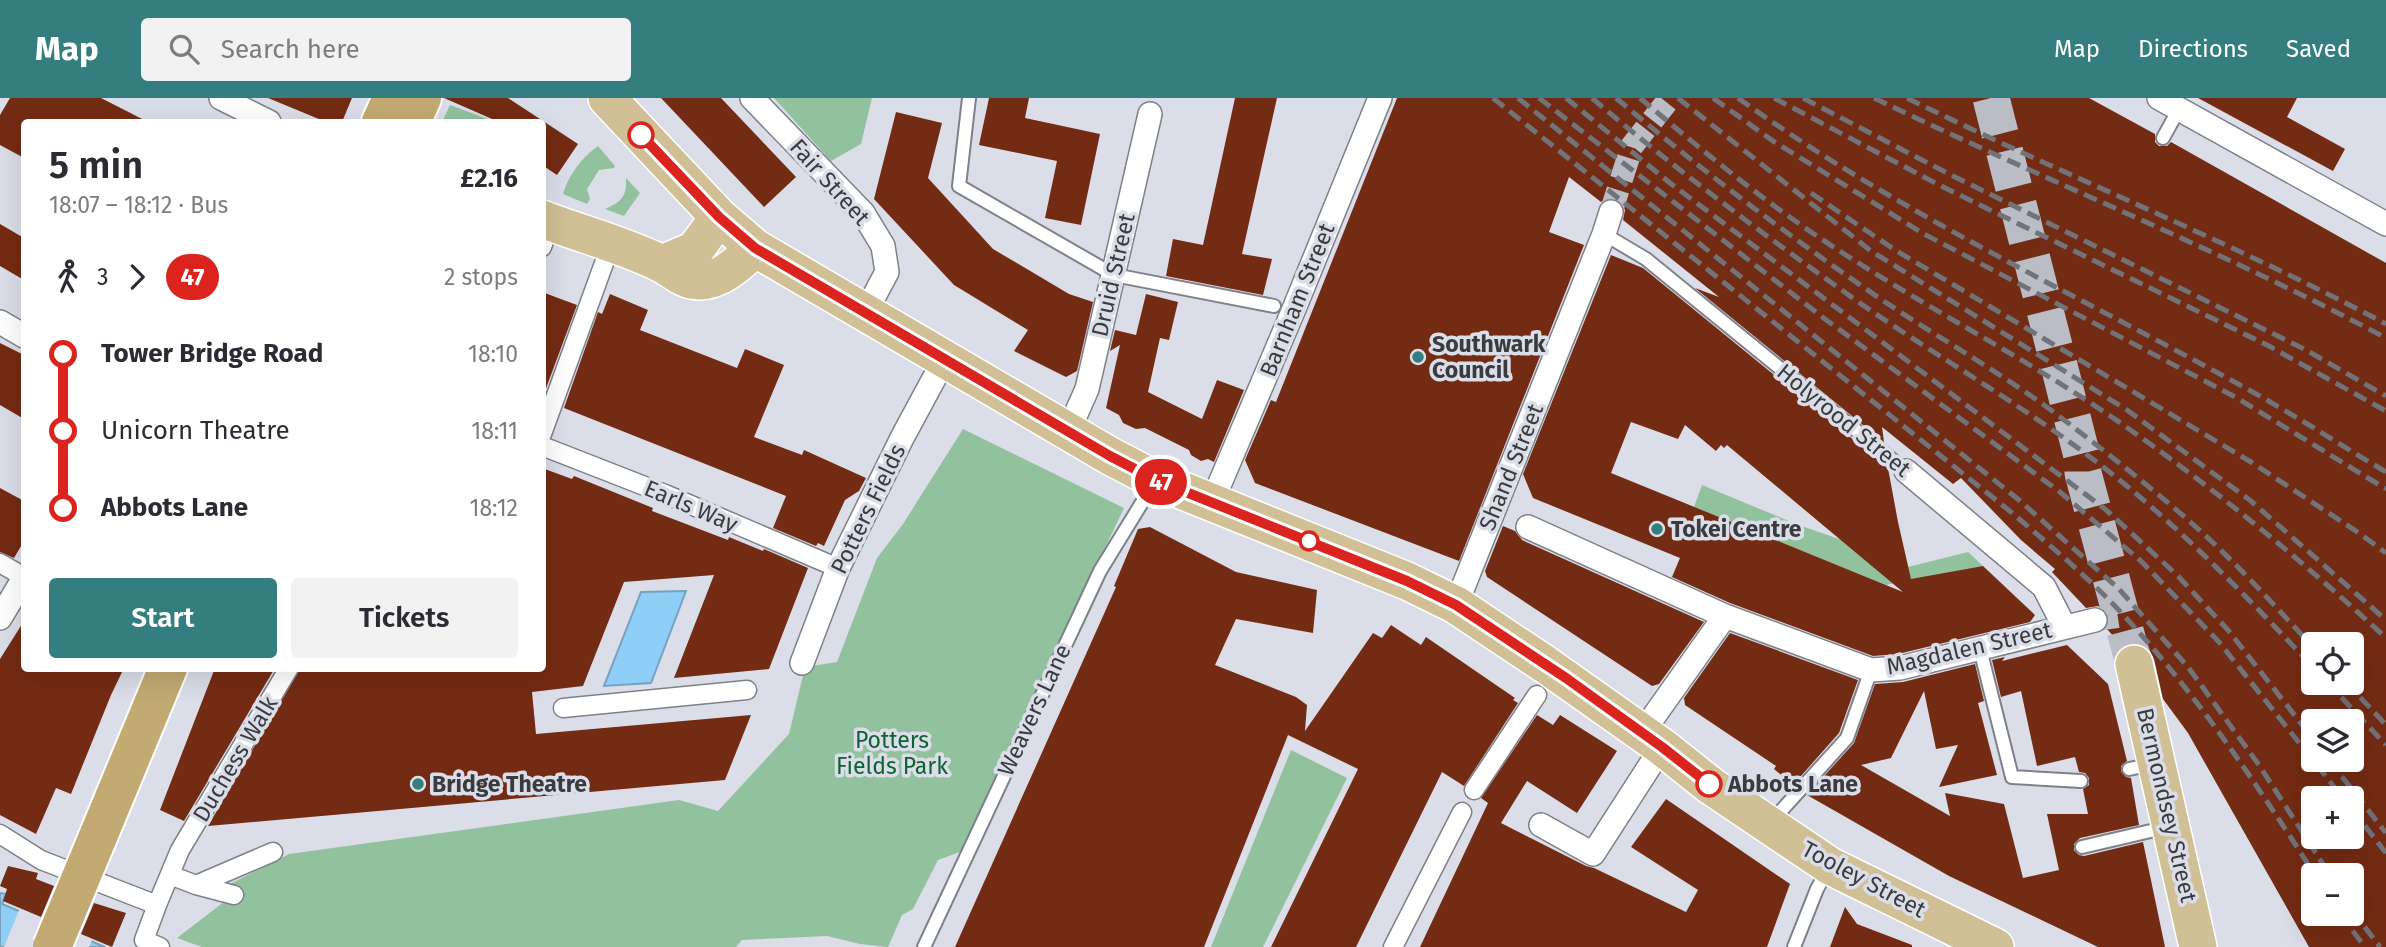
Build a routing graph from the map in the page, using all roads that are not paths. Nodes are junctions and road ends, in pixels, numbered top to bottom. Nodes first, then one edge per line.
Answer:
1 (221, 98) edge
2 (392, 98) edge
3 (422, 98) edge
4 (607, 98) edge
5 (752, 98) edge
6 (969, 98) edge
7 (1380, 98) edge
8 (2165, 101) edge
9 (1150, 114) dead end
10 (263, 119) edge
11 (382, 119) edge
12 (412, 119) edge
13 (2163, 138) dead end
14 (1611, 212) tunnel mouth
15 (719, 217) junction
16 (2386, 224) edge
17 (546, 229) edge
18 (1604, 234) junction
19 (611, 244) junction
20 (755, 248) junction
21 (662, 264) junction
22 (1114, 275) junction
23 (1275, 306) dead end
24 (865, 313) junction
25 (0, 322) edge
26 (21, 334) edge
27 (944, 360) junction
28 (546, 423) edge
29 (1068, 432) junction
30 (546, 448) edge
31 (1906, 471) joint
32 (1156, 480) junction
33 (1212, 502) junction
34 (1528, 527) dead end
35 (0, 563) edge
36 (838, 568) junction
37 (21, 576) edge
38 (21, 583) edge
39 (1456, 605) junction
40 (1725, 616) junction
41 (0, 618) edge
42 (2095, 620) tunnel mouth
43 (2064, 626) junction
44 (1980, 649) junction
45 (802, 663) dead end
46 (2134, 664) tunnel mouth
47 (1871, 670) junction
48 (166, 672) edge
49 (287, 672) edge
50 (747, 690) dead end
51 (1537, 695) dead end
52 (563, 708) dead end
53 (1652, 740) junction
54 (2081, 781) dead end
55 (1474, 790) dead end
56 (1462, 812) dead end
57 (1541, 825) dead end
58 (1769, 825) junction
59 (2171, 827) junction
60 (0, 834) edge
61 (2082, 847) dead end
62 (274, 852) dead end
63 (1830, 866) junction
64 (170, 875) junction
65 (196, 885) junction
66 (234, 895) dead end
67 (158, 905) junction
68 (52, 947) edge
69 (160, 947) edge
70 (924, 947) edge
71 (1393, 947) edge
72 (1794, 947) edge
73 (1995, 947) edge
74 (2198, 947) edge

1 - 10 street
2 - 11 highway
3 - 12 highway
4 - 15 main road, Tooley Street
5 - 24 street, Fair Street
6 - 22 lane
7 - 33 street, Barnham Street
8 - 13 lane
8 - 16 street
9 - 22 street, Druid Street
14 - 18 street, Shand Street
15 - 20 main road, Tooley Street
15 - 21 main road
17 - 19 main road
18 - 31 lane, Holyrood Street
18 - 39 street, Shand Street
19 - 21 main road
19 - 28 street
20 - 21 main road
20 - 24 main road, Tooley Street
22 - 23 lane
22 - 29 street, Druid Street
24 - 27 main road, Tooley Street
25 - 26 street
27 - 29 main road, Tooley Street
27 - 36 street, Potters Fields
29 - 32 main road, Tooley Street
30 - 36 street, Earls Way
31 - 43 street, Holyrood Street
32 - 33 main road, Tooley Street
32 - 70 lane, Weavers Lane
33 - 39 main road, Tooley Street
34 - 40 street, Magdalen Street
35 - 37 street
36 - 45 street, Potters Fields
38 - 41 street
39 - 53 main road, Tooley Street
40 - 47 street, Magdalen Street
40 - 53 street
42 - 43 street, Magdalen Street
43 - 44 street, Magdalen Street
44 - 47 street, Magdalen Street
44 - 54 lane
46 - 59 main road, Bermondsey Street
47 - 58 lane
48 - 68 highway, bridge
49 - 64 street, Duchess Walk
50 - 52 street
51 - 55 street
53 - 57 street
53 - 58 main road, Tooley Street
56 - 71 street
58 - 63 main road, Tooley Street
59 - 61 lane
59 - 74 main road, Bermondsey Street
60 - 67 street
62 - 65 street
63 - 72 lane
63 - 73 main road, Tooley Street
64 - 65 street
64 - 67 street, Duchess Walk
65 - 66 street
67 - 69 street, Duchess Walk

